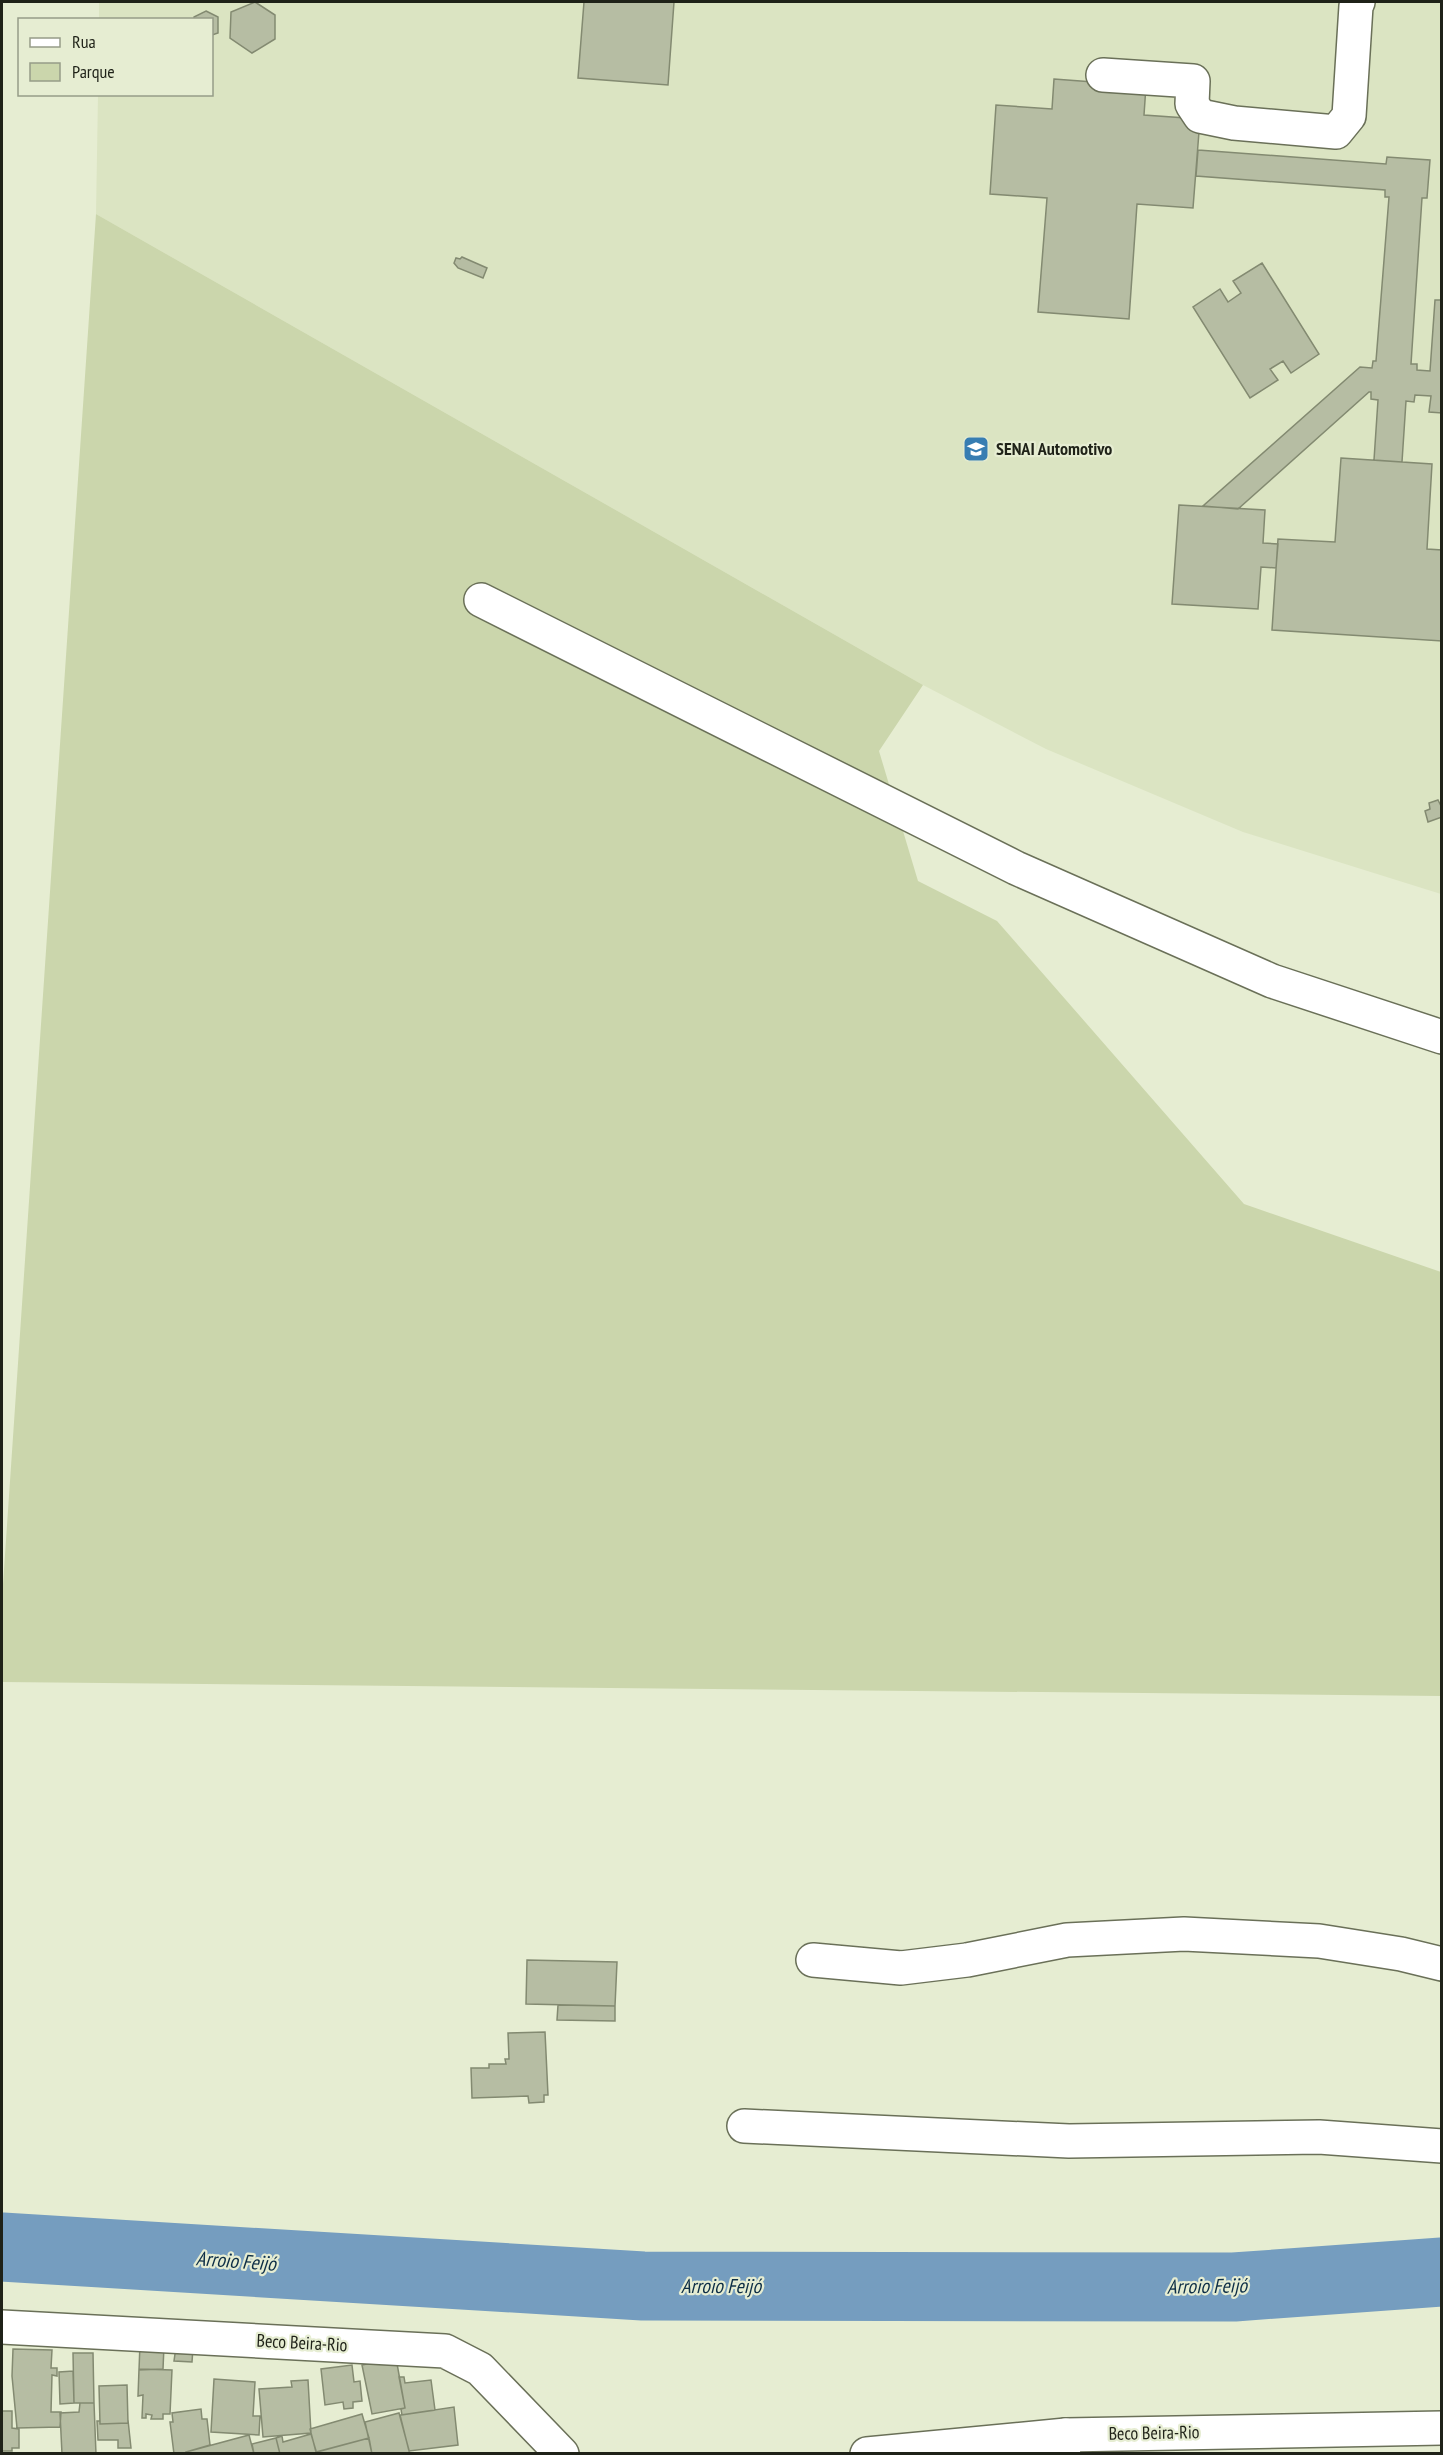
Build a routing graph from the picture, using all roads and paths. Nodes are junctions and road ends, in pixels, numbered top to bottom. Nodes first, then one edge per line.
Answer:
1 (1358, 2) edge
2 (1103, 75) dead end
3 (481, 600) dead end
4 (1442, 1037) edge
5 (813, 1960) dead end
6 (1442, 1964) edge
7 (744, 2126) dead end
8 (1442, 2146) edge
9 (2, 2327) edge
10 (1442, 2428) edge
11 (1064, 2444) edge
12 (562, 2454) edge
13 (867, 2454) edge

1 - 2 street
3 - 4 street
5 - 6 street
7 - 8 street
9 - 12 street, Beco Beira-Rio
10 - 11 street, Beco Beira-Rio
11 - 13 street, Beco Beira-Rio

